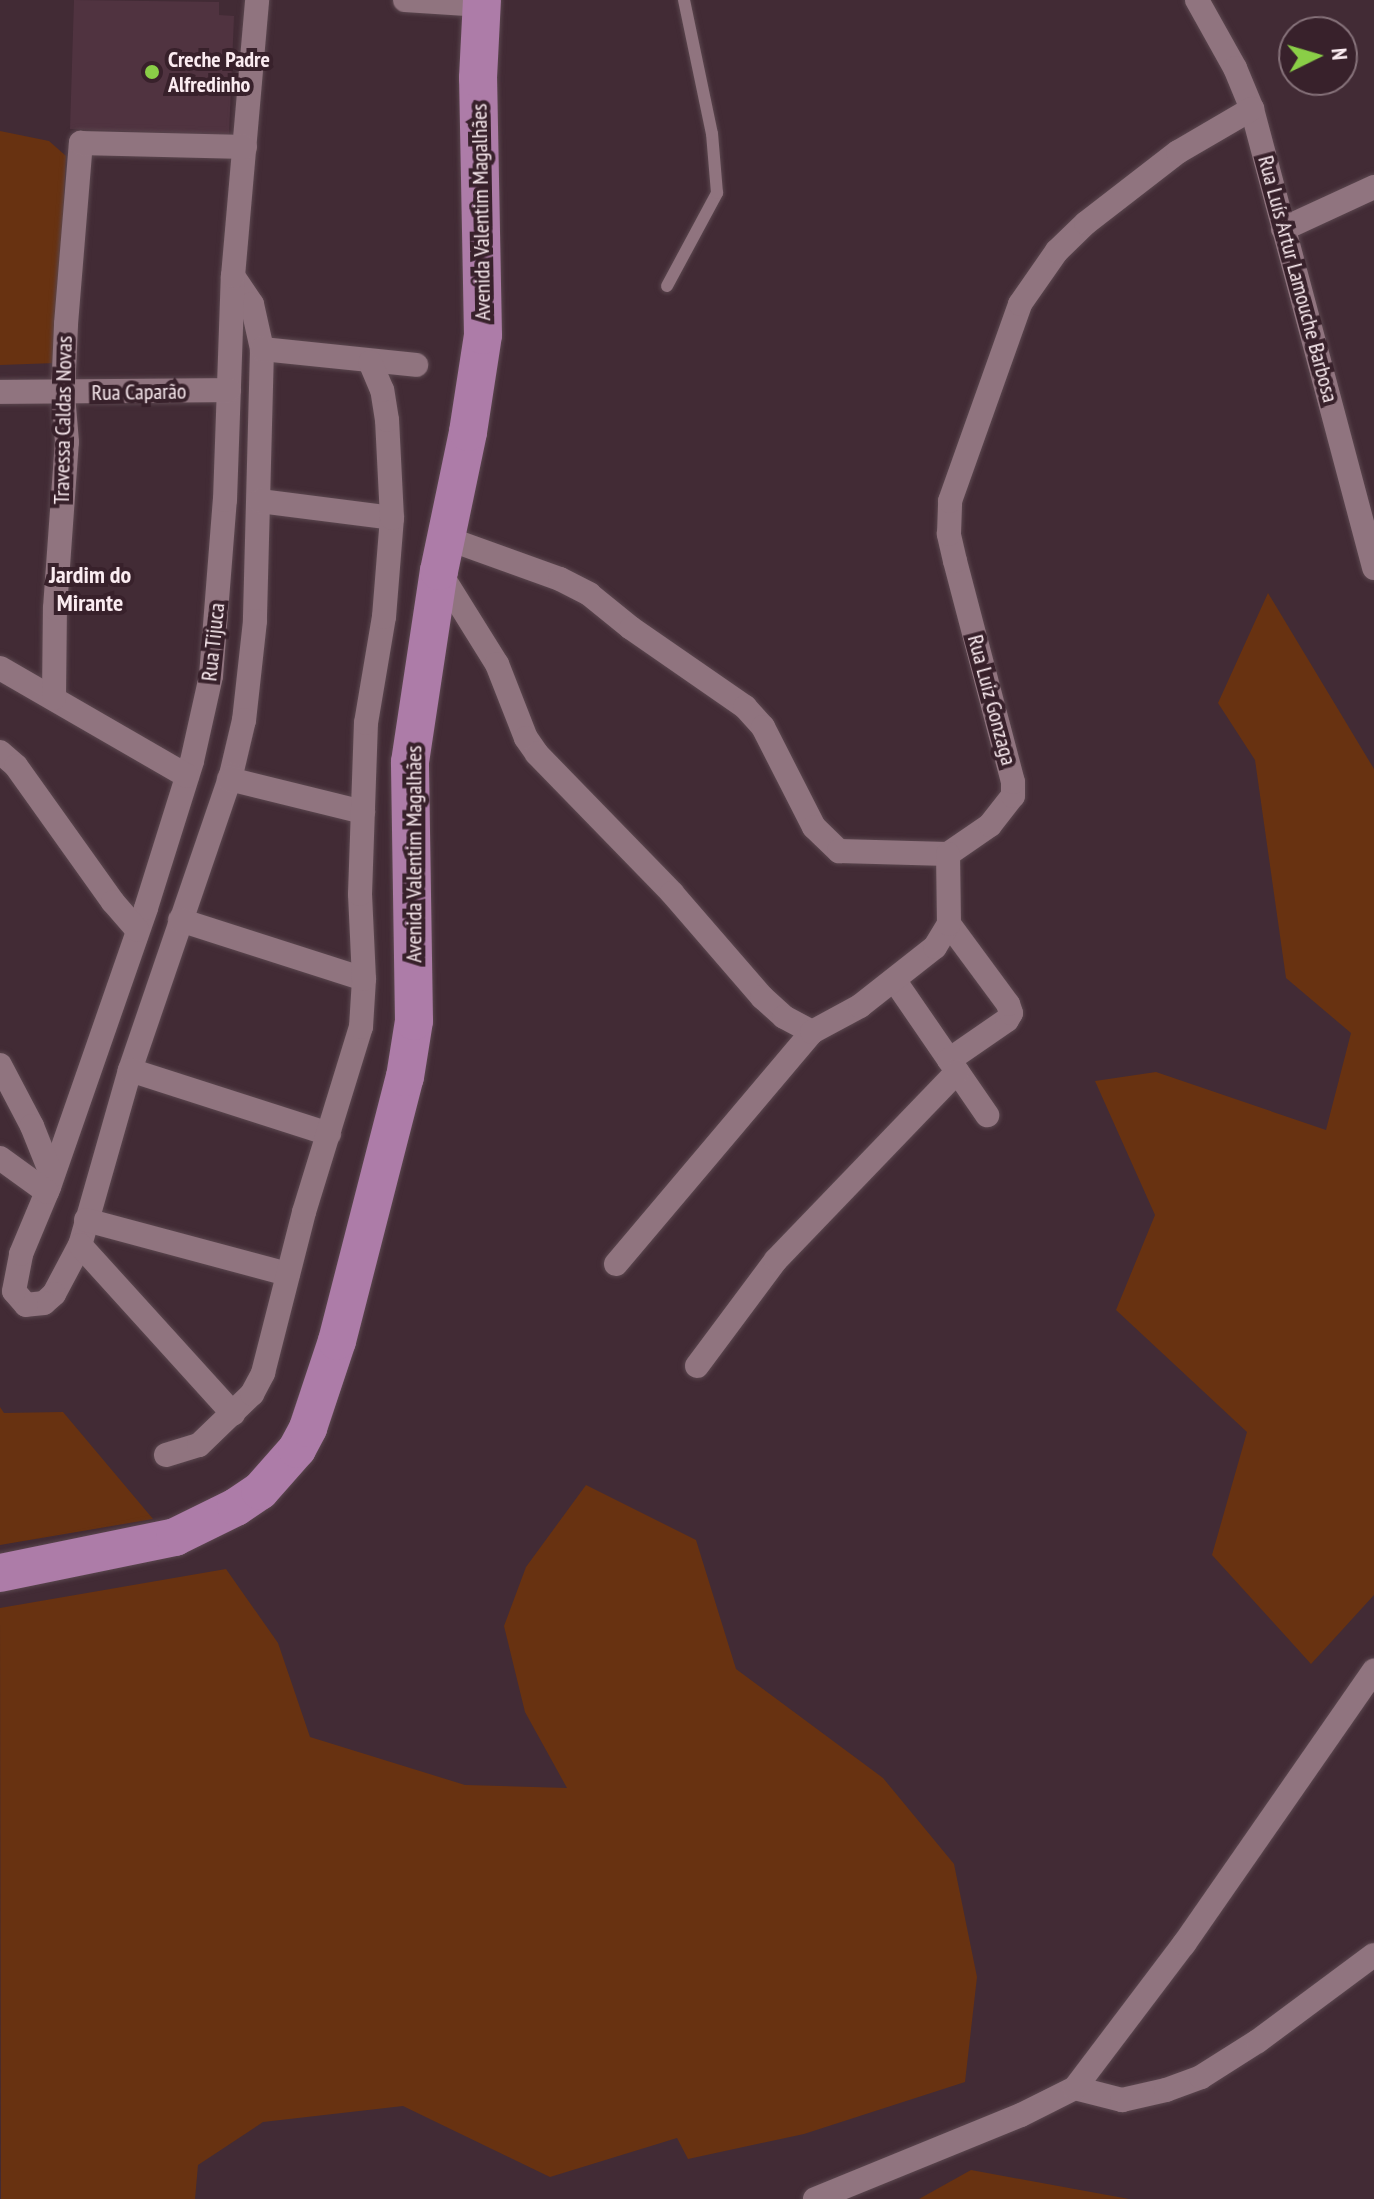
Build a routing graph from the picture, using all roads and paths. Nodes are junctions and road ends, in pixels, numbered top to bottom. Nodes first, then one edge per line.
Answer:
1 (257, 0) edge
2 (405, 0) edge
3 (684, 0) edge
4 (1197, 0) edge
5 (482, 2) edge
6 (1252, 109) junction
7 (245, 147) junction
8 (1374, 187) edge
9 (1283, 229) junction
10 (233, 276) junction
11 (667, 286) dead end
12 (262, 349) junction
13 (370, 362) junction
14 (416, 365) dead end
15 (229, 390) junction
16 (0, 392) edge
17 (63, 394) junction
18 (260, 501) junction
19 (392, 518) junction
20 (443, 555) junction
21 (1374, 568) edge
22 (0, 668) edge
23 (54, 698) junction
24 (0, 752) edge
25 (187, 776) junction
26 (229, 779) junction
27 (363, 812) junction
28 (948, 854) junction
29 (180, 920) junction
30 (949, 924) junction
31 (137, 930) junction
32 (364, 979) junction
33 (895, 981) junction
34 (812, 1032) junction
35 (0, 1065) edge
36 (953, 1066) junction
37 (130, 1070) junction
38 (987, 1115) dead end
39 (329, 1134) junction
40 (0, 1158) edge
41 (49, 1184) junction
42 (86, 1220) junction
43 (80, 1245) junction
44 (616, 1264) dead end
45 (288, 1274) junction
46 (697, 1366) dead end
47 (233, 1414) junction
48 (166, 1455) dead end
49 (0, 1573) edge
50 (1374, 1671) edge
51 (1374, 1955) edge
52 (1075, 2088) junction
53 (815, 2199) edge

1 - 7 street, Rua Tijuca
2 - 5 street
3 - 11 lane
4 - 6 street, Rua Luís Artur Lamouche Barbosa
5 - 20 main road, Avenida Valentim Magalhães
6 - 9 street, Rua Luís Artur Lamouche Barbosa
6 - 28 street, Rua Luiz Gonzaga
7 - 10 street, Rua Tijuca
7 - 17 street, Travessa Caldas Novas
8 - 9 street
9 - 21 street, Rua Luís Artur Lamouche Barbosa
10 - 12 street
10 - 15 street, Rua Tijuca
12 - 13 street
12 - 18 street
13 - 14 street
13 - 19 street
15 - 17 street, Rua Caparão
15 - 25 street, Rua Tijuca
16 - 17 street, Rua Caparão
17 - 23 street, Travessa Caldas Novas
18 - 19 street
18 - 26 street
19 - 27 street
20 - 28 street
20 - 34 street
20 - 49 main road, Avenida Valentim Magalhães
22 - 23 street
23 - 25 street
24 - 31 street
25 - 31 street, Rua Tijuca
26 - 27 street
26 - 29 street
27 - 32 street
28 - 30 street
29 - 32 street
29 - 37 street
30 - 33 street
30 - 36 street
31 - 41 street, Rua Tijuca
32 - 39 street
33 - 34 street
33 - 36 street
34 - 44 street
35 - 41 street
36 - 38 street
36 - 46 street
37 - 39 street
37 - 42 street
39 - 45 street
40 - 41 street
41 - 43 street, Rua Tijuca
42 - 43 street
42 - 45 street
43 - 47 street
45 - 47 street
47 - 48 street
50 - 52 street
51 - 52 street
52 - 53 street

